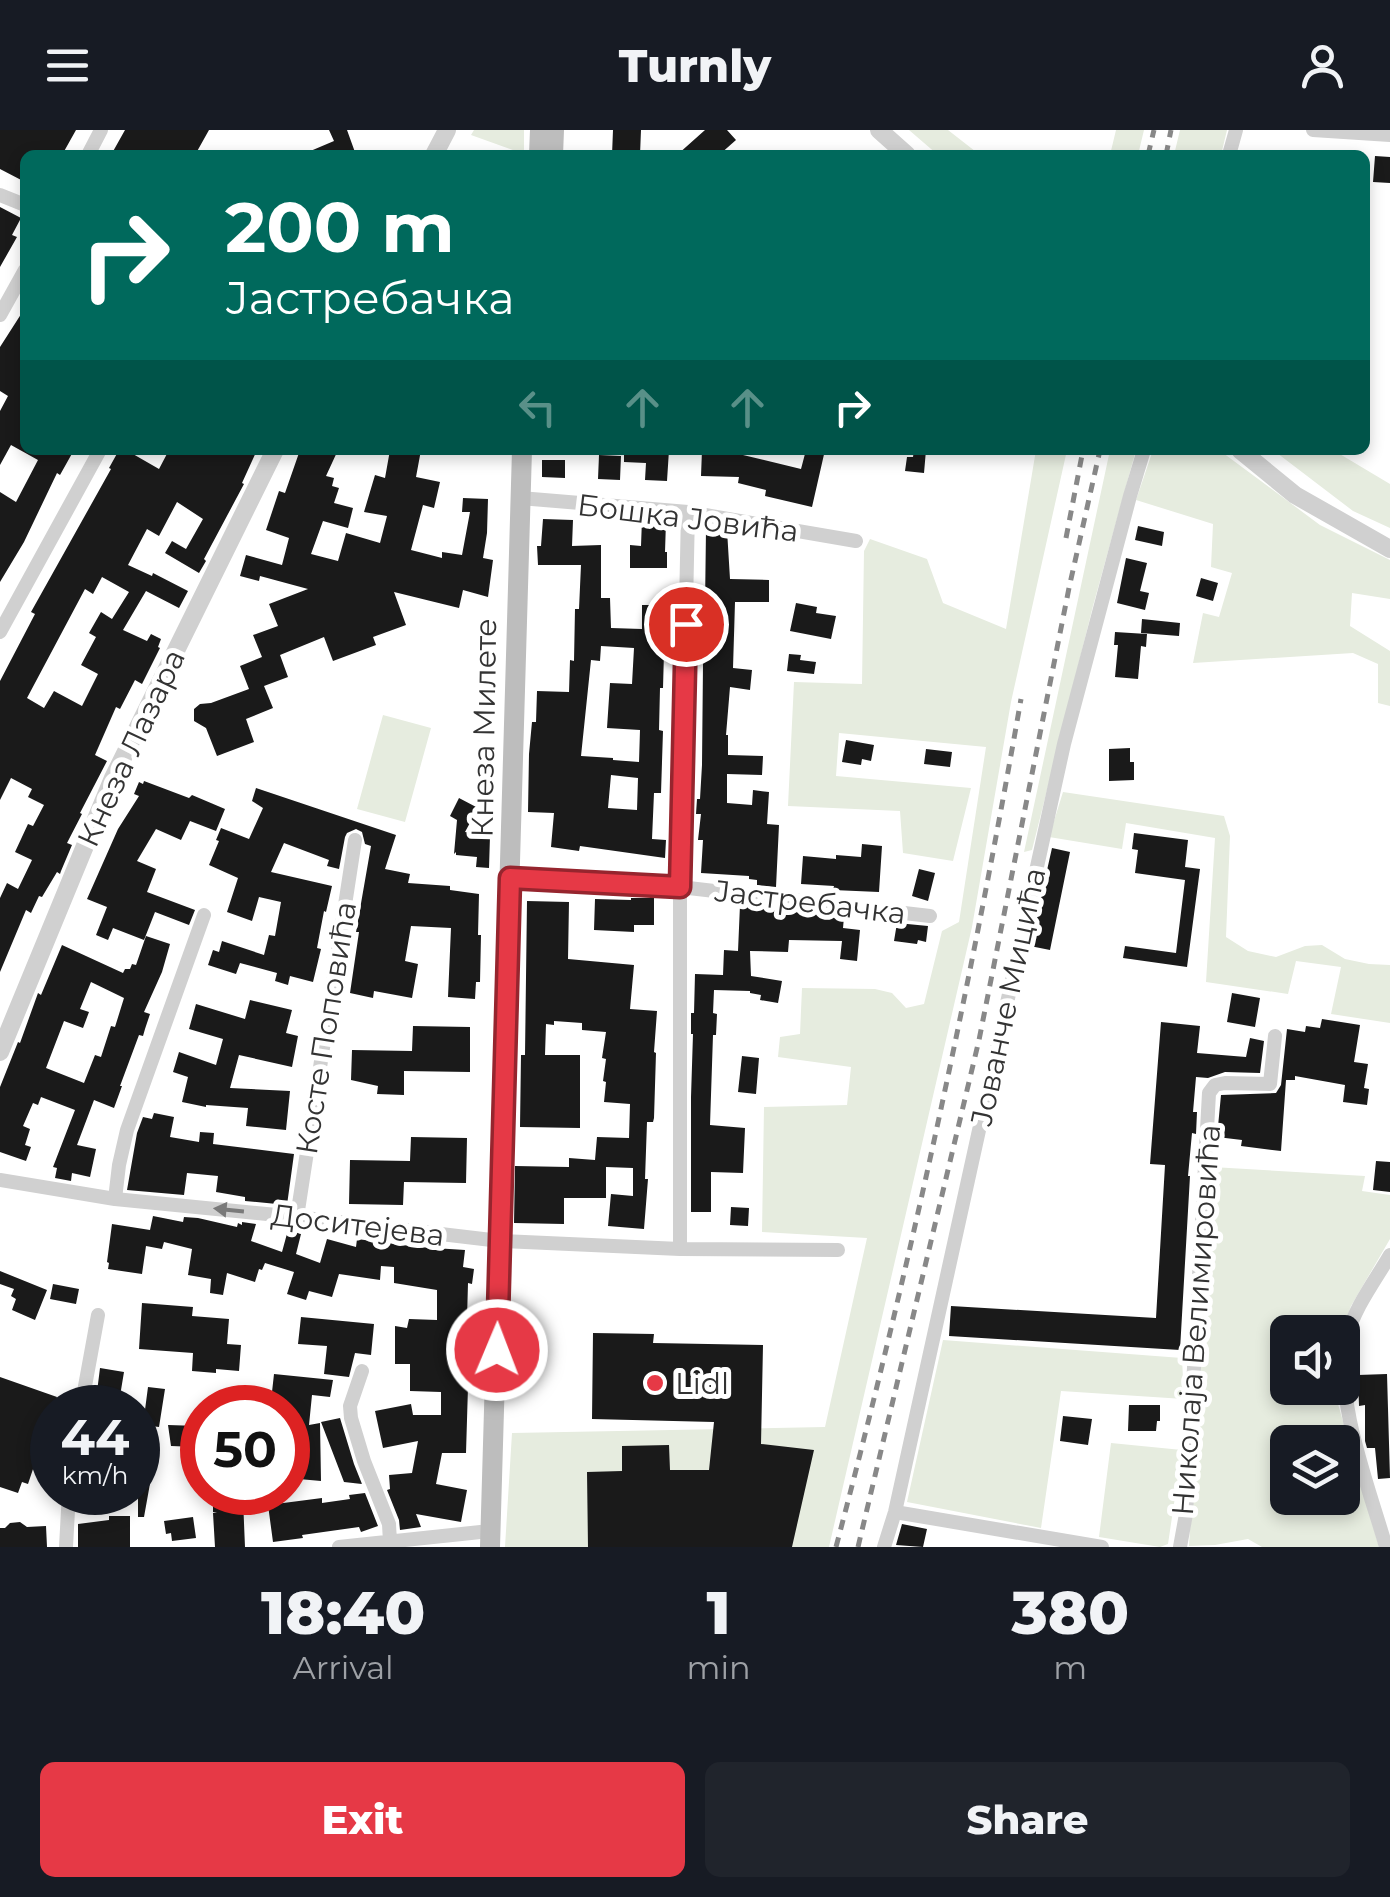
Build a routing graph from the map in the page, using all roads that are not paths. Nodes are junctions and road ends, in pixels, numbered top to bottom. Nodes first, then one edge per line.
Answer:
1 (880, 130) edge
2 (1313, 130) edge
3 (1390, 134) edge
4 (902, 150) edge
5 (20, 279) edge
6 (0, 315) edge
7 (97, 455) edge
8 (273, 455) edge
9 (522, 455) edge
10 (1142, 455) edge
11 (1246, 455) edge
12 (520, 498) junction
13 (688, 512) junction
14 (856, 541) dead end
15 (1390, 549) edge
16 (0, 632) edge
17 (356, 840) dead end
18 (510, 878) junction
19 (680, 887) junction
20 (204, 915) dead end
21 (930, 916) dead end
22 (1275, 1036) dead end
23 (0, 1052) edge
24 (0, 1180) edge
25 (116, 1198) junction
26 (297, 1217) junction
27 (500, 1241) junction
28 (680, 1249) junction
29 (838, 1250) dead end
30 (1390, 1256) edge
31 (98, 1315) dead end
32 (362, 1370) dead end
33 (85, 1385) edge
34 (895, 1512) junction
35 (68, 1515) edge
36 (490, 1539) edge
37 (390, 1542) junction
38 (66, 1547) edge
39 (340, 1547) edge
40 (884, 1547) edge
41 (1102, 1547) edge
42 (1180, 1547) edge
43 (1386, 1547) edge

1 - 4 street
2 - 3 street
5 - 6 street
7 - 16 street
8 - 23 street, Кнеза Лазара
9 - 12 main road, Кнеза Милете
10 - 34 street, Јованче Мицића
11 - 15 street
12 - 13 street, Бошка Јовића
12 - 18 main road, Кнеза Милете
13 - 14 street, Бошка Јовића
13 - 19 street
17 - 26 street, Косте Поповића
18 - 19 street, Јастребачка
18 - 27 main road, Кнеза Милете
19 - 21 street, Јастребачка
19 - 28 street
20 - 25 street
22 - 42 street, Николаја Велимировића
24 - 25 street, Доситејева
26 -> 25 street, Доситејева
26 - 27 street, Доситејева
27 - 28 street, Доситејева
27 - 36 main road, Кнеза Милете
28 - 29 street, Доситејева
30 - 43 street
31 - 33 street
32 - 37 street
34 - 40 street, Јованче Мицића
34 - 41 street
35 - 38 street
36 - 37 street
37 - 39 street

